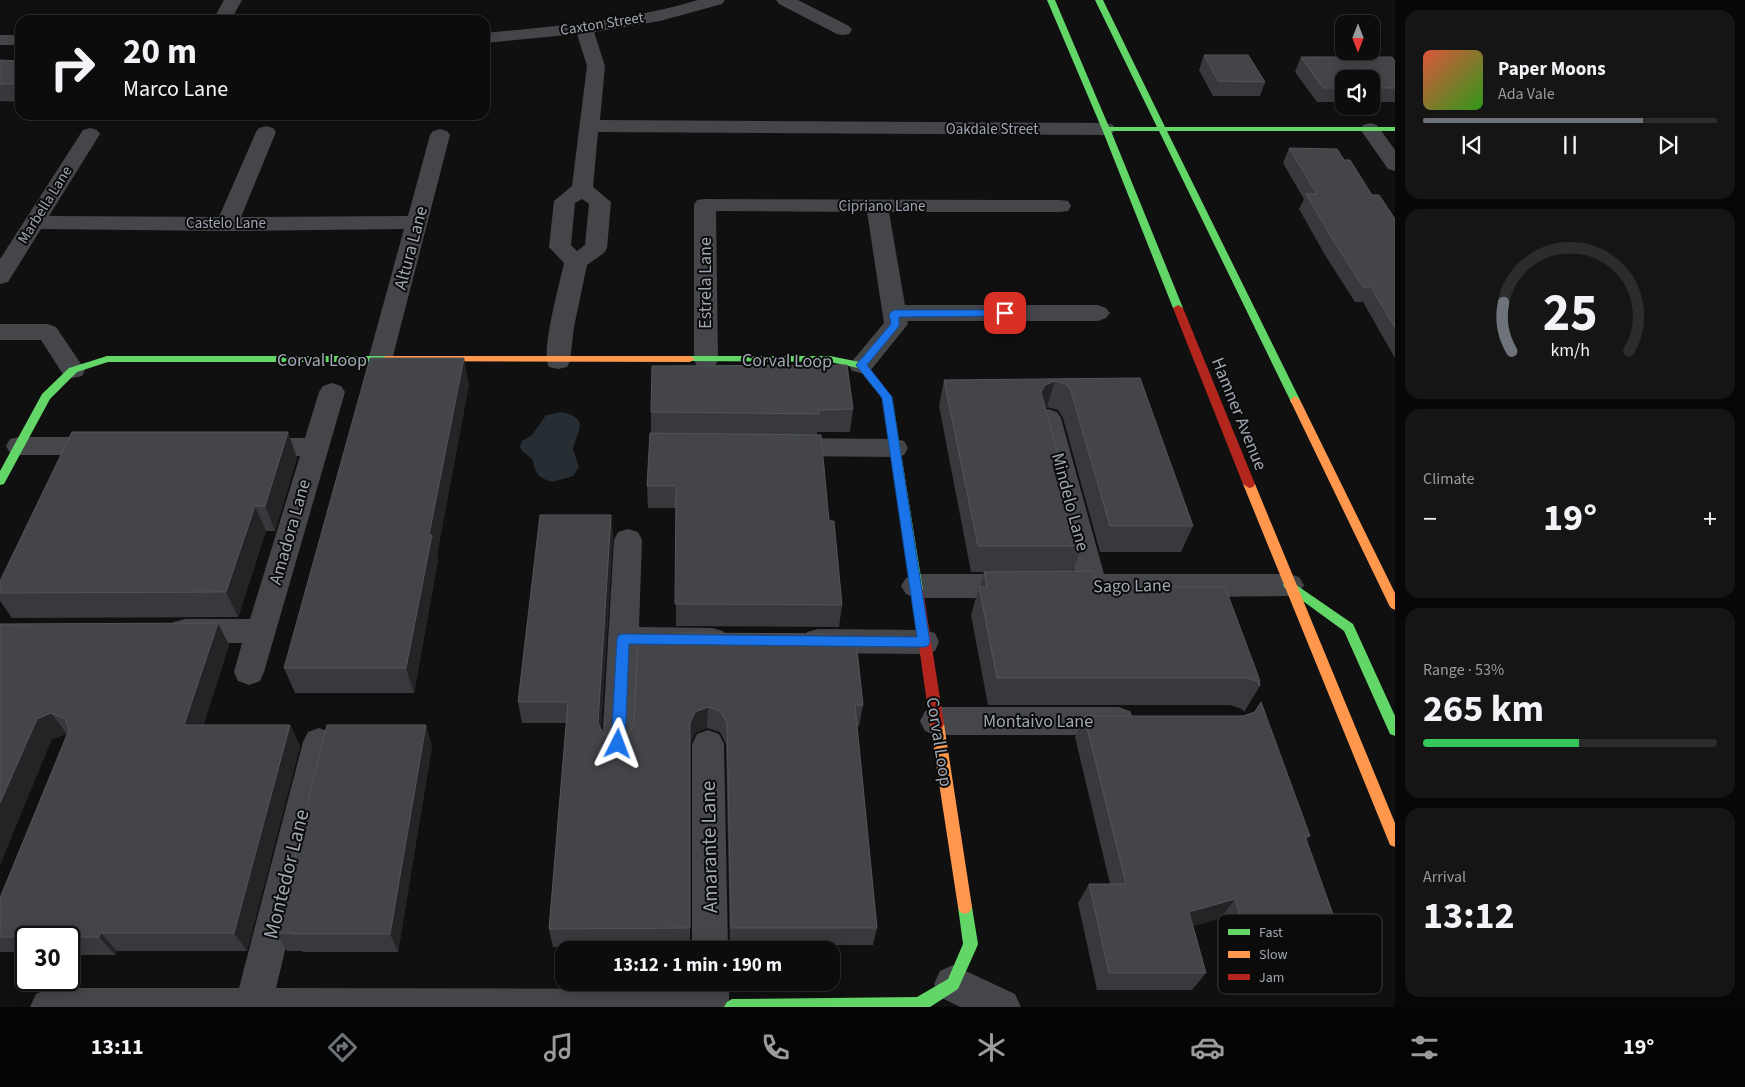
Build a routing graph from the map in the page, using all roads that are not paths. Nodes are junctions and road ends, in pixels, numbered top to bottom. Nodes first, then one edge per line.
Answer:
1 (233, 0) edge
2 (716, 0) edge
3 (785, 0) edge
4 (1051, 0) edge
5 (1099, 0) edge
6 (225, 15) edge
7 (584, 28) junction
8 (843, 30) dead end
9 (490, 37) edge
10 (0, 40) edge
11 (15, 40) edge
12 (588, 126) junction
13 (1106, 129) junction
14 (1163, 129) junction
15 (1370, 129) junction
16 (1395, 129) edge
17 (266, 132) dead end
18 (90, 134) dead end
19 (440, 135) dead end
20 (1395, 166) edge
21 (582, 189) junction
22 (705, 205) joint
23 (877, 206) junction
24 (1060, 206) dead end
25 (34, 222) junction
26 (418, 222) junction
27 (228, 224) junction
28 (597, 227) junction
29 (562, 228) junction
30 (576, 262) junction
31 (0, 277) edge
32 (1098, 312) dead end
33 (894, 314) junction
34 (0, 332) edge
35 (380, 360) junction
36 (706, 360) junction
37 (558, 361) junction
38 (862, 365) junction
39 (73, 370) junction
40 (332, 392) dead end
41 (1048, 418) edge
42 (128, 446) edge
43 (236, 447) edge
44 (315, 447) junction
45 (767, 447) edge
46 (895, 448) junction
47 (7, 464) edge
48 (628, 540) dead end
49 (1289, 584) junction
50 (916, 586) junction
51 (1093, 586) junction
52 (1395, 605) edge
53 (261, 631) junction
54 (155, 632) edge
55 (623, 639) junction
56 (740, 640) edge
57 (788, 640) edge
58 (924, 642) junction
59 (249, 672) dead end
60 (936, 721) junction
61 (1151, 721) edge
62 (1395, 730) edge
63 (318, 742) dead end
64 (618, 744) edge
65 (708, 744) dead end
66 (1395, 840) edge
67 (710, 941) edge
68 (953, 984) junction
69 (710, 991) edge
70 (253, 1006) edge
71 (579, 1006) edge
72 (920, 1006) edge
73 (49, 1007) edge
74 (241, 1007) edge
75 (690, 1007) edge
76 (710, 1007) edge
77 (732, 1007) edge
78 (1002, 1007) edge

1 - 6 street
2 - 7 street, Caxton Street
3 - 8 street
4 - 13 main road, Hamner Avenue
5 - 14 main road
7 - 9 street, Caxton Street
7 - 12 street
10 - 11 street
12 - 13 street, Oakdale Street
12 - 21 street
13 - 14 main road, Oakdale Street
13 - 49 main road, Hamner Avenue
14 - 15 main road, Oakdale Street
14 - 52 main road
15 - 16 main road, Oakdale Street
15 - 20 street
17 - 27 street
18 - 25 street, Marbella Lane
19 - 26 street, Altura Lane
21 - 28 street
21 - 29 street
22 - 23 street, Cipriano Lane
22 - 36 street, Estrela Lane
23 - 24 street, Cipriano Lane
23 - 33 street
25 - 27 street, Castelo Lane
25 - 31 street, Marbella Lane
26 - 27 street, Castelo Lane
26 - 35 street, Altura Lane
28 - 29 street
28 - 30 street
29 - 30 street
30 - 37 street
32 - 33 street
33 - 38 street
34 - 39 street
35 - 37 main road, Corval Loop
35 - 39 main road, Corval Loop
36 - 37 main road, Corval Loop
36 - 38 main road, Corval Loop
38 - 46 main road, Corval Loop
39 - 47 main road, Corval Loop
40 - 44 street, Amadora Lane
41 - 51 street, Mindelo Lane
42 - 47 street
43 - 44 street
44 - 53 street, Amadora Lane
45 - 46 street
46 - 50 main road, Corval Loop
48 - 55 street
49 - 51 street, Sago Lane
49 - 62 main road
49 - 66 main road, Hamner Avenue
50 - 51 street, Sago Lane
50 - 58 main road, Corval Loop
53 - 54 street
53 - 59 street, Amadora Lane
55 - 56 street
55 - 64 street
57 - 58 street
58 - 60 main road, Corval Loop
60 - 61 street, Montaivo Lane
60 - 68 main road, Corval Loop
63 - 70 street, Montedor Lane
65 - 67 street, Amarante Lane
68 - 72 main road
68 - 78 street
69 - 76 street
70 - 71 street
70 - 74 street
71 - 75 street
72 - 77 main road
73 - 74 street

